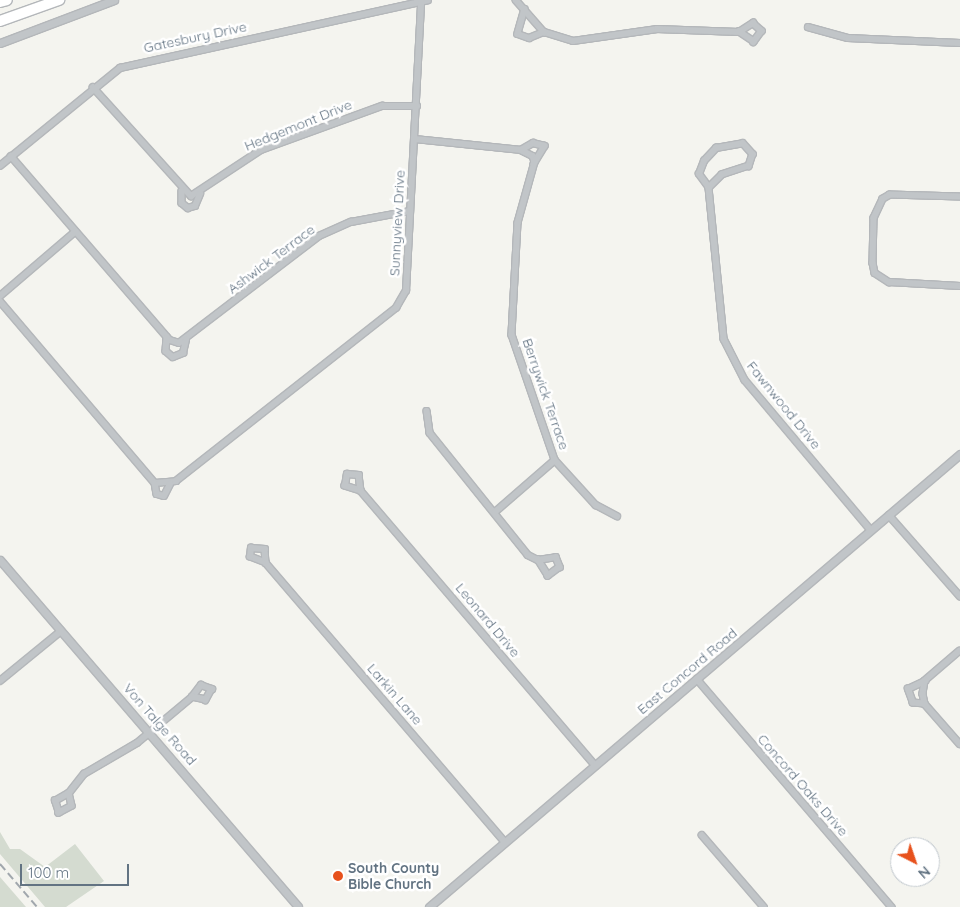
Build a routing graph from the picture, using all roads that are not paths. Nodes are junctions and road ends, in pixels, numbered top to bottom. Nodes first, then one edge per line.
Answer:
1 (8, 0) edge
2 (59, 0) edge
3 (114, 0) edge
4 (516, 0) edge
5 (424, 1) edge
6 (0, 2) edge
7 (525, 9) junction
8 (0, 21) edge
9 (808, 27) dead end
10 (544, 32) junction
11 (739, 32) dead end
12 (0, 43) edge
13 (960, 44) edge
14 (93, 87) junction
15 (417, 106) junction
16 (415, 138) junction
17 (521, 150) junction
18 (11, 156) junction
19 (534, 164) junction
20 (0, 166) edge
21 (709, 188) junction
22 (182, 191) junction
23 (200, 194) junction
24 (960, 197) edge
25 (410, 211) junction
26 (75, 232) junction
27 (960, 286) edge
28 (0, 296) edge
29 (0, 300) edge
30 (167, 337) junction
31 (186, 340) junction
32 (427, 411) dead end
33 (960, 454) edge
34 (555, 460) junction
35 (155, 483) junction
36 (170, 484) junction
37 (361, 491) dead end
38 (495, 512) junction
39 (889, 514) junction
40 (617, 516) dead end
41 (871, 530) junction
42 (0, 560) edge
43 (538, 560) dead end
44 (266, 563) dead end
45 (960, 596) edge
46 (61, 631) junction
47 (960, 651) edge
48 (697, 679) junction
49 (0, 681) edge
50 (925, 681) junction
51 (192, 697) dead end
52 (925, 704) junction
53 (151, 732) junction
54 (960, 744) edge
55 (595, 765) junction
56 (69, 794) dead end
57 (702, 834) dead end
58 (505, 842) junction
59 (298, 907) edge
60 (429, 907) edge
61 (764, 907) edge
62 (892, 907) edge

1 - 6 highway
2 - 8 highway
3 - 12 street
4 - 7 street
5 - 14 street, Gatesbury Drive
5 - 15 street, Sunnyview Drive
7 - 10 street
7 - 10 street
9 - 13 street
10 - 11 street
14 - 18 street, Gatesbury Drive
14 - 22 street, Hedgemont Drive
15 - 16 street, Sunnyview Drive
15 - 23 street, Hedgemont Drive
16 - 17 street, Berrywick Terrace
16 - 25 street, Sunnyview Drive
17 - 19 street
17 - 19 street, Berrywick Terrace
18 - 20 street, Gatesbury Drive
18 - 26 street, Ashwick Terrace
19 - 34 street, Berrywick Terrace
21 - 21 street, Fawnwood Drive
21 - 41 street, Fawnwood Drive
22 - 23 street
22 - 23 street, Hedgemont Drive
24 - 27 street
25 - 31 street, Ashwick Terrace
25 - 36 street, Sunnyview Drive
26 - 28 street
26 - 30 street, Ashwick Terrace
29 - 35 street, Sunnyview Drive
30 - 31 street
30 - 31 street, Ashwick Terrace
32 - 38 street
33 - 39 street, East Concord Road
34 - 38 street
34 - 40 street, Berrywick Terrace
35 - 36 street
35 - 36 street, Sunnyview Drive
37 - 55 street, Leonard Drive
38 - 43 street
39 - 41 street, East Concord Road
39 - 45 street
41 - 48 street, East Concord Road
42 - 46 street, Von Talge Road
44 - 58 street, Larkin Lane
46 - 49 street
46 - 53 street, Von Talge Road
47 - 50 street
48 - 55 street, East Concord Road
48 - 62 street, Concord Oaks Drive
50 - 52 street
50 - 52 street
51 - 53 street
52 - 54 street
53 - 56 street
53 - 59 street, Von Talge Road
55 - 58 street, East Concord Road
57 - 61 street
58 - 60 street, East Concord Road

